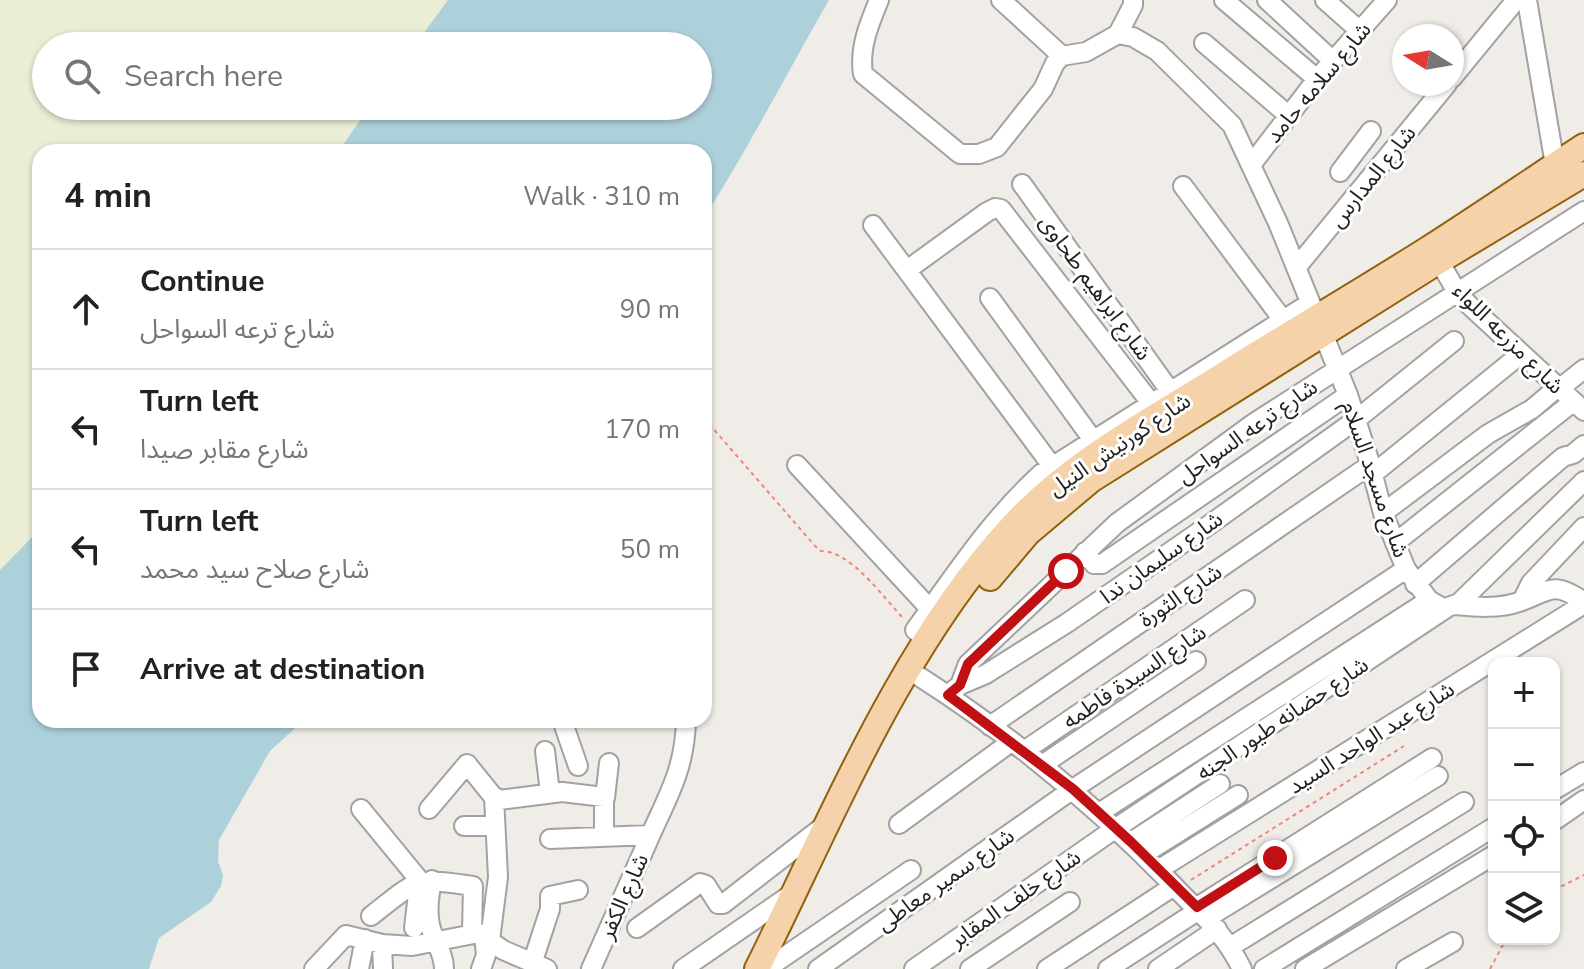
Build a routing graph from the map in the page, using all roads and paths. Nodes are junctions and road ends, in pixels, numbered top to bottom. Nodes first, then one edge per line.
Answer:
1 (879, 0) edge
2 (1001, 0) edge
3 (1133, 0) edge
4 (1224, 0) edge
5 (1267, 0) edge
6 (1325, 0) edge
7 (1387, 0) edge
8 (1516, 0) edge
9 (1527, 0) edge
10 (1360, 31) junction
11 (1126, 35) junction
12 (1204, 43) dead end
13 (1062, 56) junction
14 (1333, 61) junction
15 (1464, 63) edge
16 (1317, 79) junction
17 (1437, 96) edge
18 (1288, 115) junction
19 (1371, 131) dead end
20 (1584, 146) edge
21 (1251, 165) junction
22 (1555, 165) junction
23 (1584, 174) edge
24 (1367, 182) junction
25 (1022, 184) dead end
26 (1183, 186) dead end
27 (1584, 211) edge
28 (873, 225) dead end
29 (1439, 261) junction
30 (1296, 268) junction
31 (907, 270) junction
32 (1457, 292) junction
33 (990, 298) dead end
34 (1316, 317) junction
35 (1283, 320) junction
36 (1454, 341) dead end
37 (1521, 354) junction
38 (1337, 369) junction
39 (1584, 369) edge
40 (1170, 391) junction
41 (1348, 395) junction
42 (1572, 398) edge
43 (1151, 403) junction
44 (1357, 419) junction
45 (712, 427) edge
46 (1093, 440) junction
47 (1584, 445) edge
48 (797, 465) dead end
49 (1052, 466) junction
50 (1372, 469) junction
51 (1584, 481) edge
52 (1383, 513) junction
53 (1584, 527) edge
54 (1395, 543) junction
55 (1004, 548) junction
56 (1085, 552) junction
57 (1411, 576) junction
58 (1582, 597) edge
59 (1245, 600) dead end
60 (1429, 600) junction
61 (1522, 601) junction
62 (1452, 606) junction
63 (930, 609) junction
64 (921, 635) junction
65 (1196, 661) dead end
66 (920, 677) junction
67 (954, 690) junction
68 (990, 726) junction
69 (565, 728) edge
70 (685, 728) edge
71 (1017, 746) junction
72 (1404, 746) dead end
73 (545, 751) dead end
74 (609, 763) dead end
75 (1042, 765) junction
76 (578, 766) dead end
77 (1435, 767) dead end
78 (1584, 772) edge
79 (1220, 784) dead end
80 (1560, 786) edge
81 (1073, 789) junction
82 (550, 793) junction
83 (1238, 795) dead end
84 (494, 797) junction
85 (605, 798) junction
86 (1584, 800) edge
87 (1464, 802) dead end
88 (361, 809) dead end
89 (429, 809) dead end
90 (1099, 813) junction
91 (1560, 817) edge
92 (830, 821) junction
93 (899, 824) dead end
94 (464, 826) dead end
95 (495, 826) junction
96 (1116, 828) junction
97 (654, 830) junction
98 (1488, 831) edge
99 (604, 837) junction
100 (550, 839) dead end
101 (1138, 848) junction
102 (1488, 859) edge
103 (911, 870) dead end
104 (1158, 870) junction
105 (1584, 875) edge
106 (424, 881) junction
107 (1560, 887) edge
108 (1175, 888) junction
109 (578, 890) dead end
110 (793, 893) junction
111 (1070, 902) dead end
112 (371, 916) dead end
113 (1205, 916) junction
114 (414, 928) dead end
115 (637, 928) dead end
116 (482, 936) junction
117 (374, 942) junction
118 (436, 942) junction
119 (1453, 942) dead end
120 (1503, 945) edge
121 (1230, 947) junction
122 (539, 966) edge
123 (765, 968) edge
124 (314, 969) edge
125 (359, 969) edge
126 (383, 969) edge
127 (444, 969) edge
128 (481, 969) edge
129 (591, 969) edge
130 (683, 969) edge
131 (818, 969) edge
132 (914, 969) edge
133 (970, 969) edge
134 (1047, 969) edge
135 (1108, 969) edge
136 (1158, 969) edge
137 (1242, 969) edge
138 (1264, 969) edge
139 (1305, 969) edge
140 (1406, 969) edge
141 (1490, 969) edge

1 - 13 street
2 - 13 street
3 - 11 street
4 - 16 street
5 - 14 street
6 - 10 street
7 - 10 street, شارع سلامه حامد
8 - 15 street
9 - 22 street
10 - 14 street, شارع سلامه حامد
11 - 13 street
11 - 21 street, شارع مسجد السلام
12 - 18 street
14 - 16 street, شارع سلامه حامد
16 - 18 street, شارع سلامه حامد
17 - 24 street, شارع المدارس
18 - 21 street, شارع سلامه حامد
19 - 24 street
20 - 22 main road, شارع كورنيش النيل
21 - 30 street, شارع مسجد السلام
22 - 34 main road, شارع كورنيش النيل
23 - 29 main road, شارع كورنيش النيل
24 - 30 street, شارع المدارس
25 - 40 street, شارع ابراهيم طحاوى
26 - 35 street
27 - 32 street, شارع ترعه السواحل
28 - 31 street
29 - 32 street, شارع مزرعه اللواء
29 - 34 main road, شارع كورنيش النيل
30 - 34 street, شارع مسجد السلام
31 - 43 street
31 - 49 street
32 - 37 street, شارع مزرعه اللواء
32 - 38 street, شارع ترعه السواحل
33 - 46 street
34 - 35 street
34 - 38 street, شارع مسجد السلام
34 - 55 main road, شارع كورنيش النيل
35 - 40 street
36 - 44 street, شارع سليمان ندا
37 - 42 street, شارع مزرعه اللواء
37 - 50 street, شارع الثورة
38 - 41 street, شارع مسجد السلام
38 - 56 street, شارع ترعه السواحل
39 - 42 street
40 - 43 street
41 - 44 street, شارع مسجد السلام
41 - 56 street
42 - 52 street
42 - 54 street
43 - 46 street
44 - 50 street, شارع مسجد السلام
44 - 67 street, شارع سليمان ندا
45 - 64 path
46 - 49 street
47 - 57 street, شارع سمير معاطى
48 - 63 street
49 - 63 street
50 - 52 street, شارع مسجد السلام
50 - 68 street, شارع الثورة
51 - 62 street, شارع حضانه طيور الجنه
52 - 54 street, شارع مسجد السلام
53 - 61 street
54 - 57 street, شارع مسجد السلام
55 - 64 main road, شارع كورنيش النيل
55 - 66 main road, شارع كورنيش النيل
56 - 67 street, شارع ترعه السواحل
57 - 60 street, شارع مسجد السلام
57 - 81 street, شارع سمير معاطى
58 - 61 street, شارع مسجد السلام
58 - 104 street, شارع عبد الواحد السيد
59 - 71 street, شارع السيدة فاطمه
60 - 62 street, شارع مسجد السلام
60 - 90 street
61 - 62 street, شارع مسجد السلام
62 - 96 street, شارع حضانه طيور الجنه
63 - 64 street
64 - 92 main road, شارع كورنيش النيل
65 - 75 street
66 - 67 street
66 - 123 main road, شارع كورنيش النيل
67 - 68 street
68 - 71 street
69 - 76 street
70 - 97 street, شارع الكفر
71 - 75 street
71 - 93 street, شارع السيدة فاطمه
72 - 108 path
73 - 82 street
74 - 85 street
75 - 81 street
77 - 113 street
78 - 80 street
79 - 101 street
81 - 90 street
81 - 131 street, شارع سمير معاطى
82 - 84 street
82 - 85 street
83 - 101 street
84 - 89 street
84 - 95 street
85 - 99 street
86 - 91 street
87 - 121 street
88 - 106 street
90 - 96 street
92 - 110 main road, شارع كورنيش النيل
92 - 115 street
94 - 95 street
95 - 116 street
96 - 101 street
96 - 132 street, شارع خلف المقابر
97 - 99 street
97 - 129 street, شارع الكفر
98 - 138 street
99 - 100 street
101 - 104 street
102 - 139 street
103 - 123 street
104 - 108 street
105 - 107 path
106 - 112 street
106 - 114 street
106 - 116 street
106 - 118 street
108 - 113 street
108 - 134 street
109 - 122 street
110 - 123 main road, شارع كورنيش النيل
110 - 130 street
111 - 133 street
113 - 121 street
113 - 135 street
113 - 136 street
116 - 118 street
116 - 122 street
116 - 128 street
117 - 118 street
117 - 124 street
117 - 125 street
117 - 126 street
118 - 127 street
119 - 140 street
120 - 141 path
121 - 137 street

